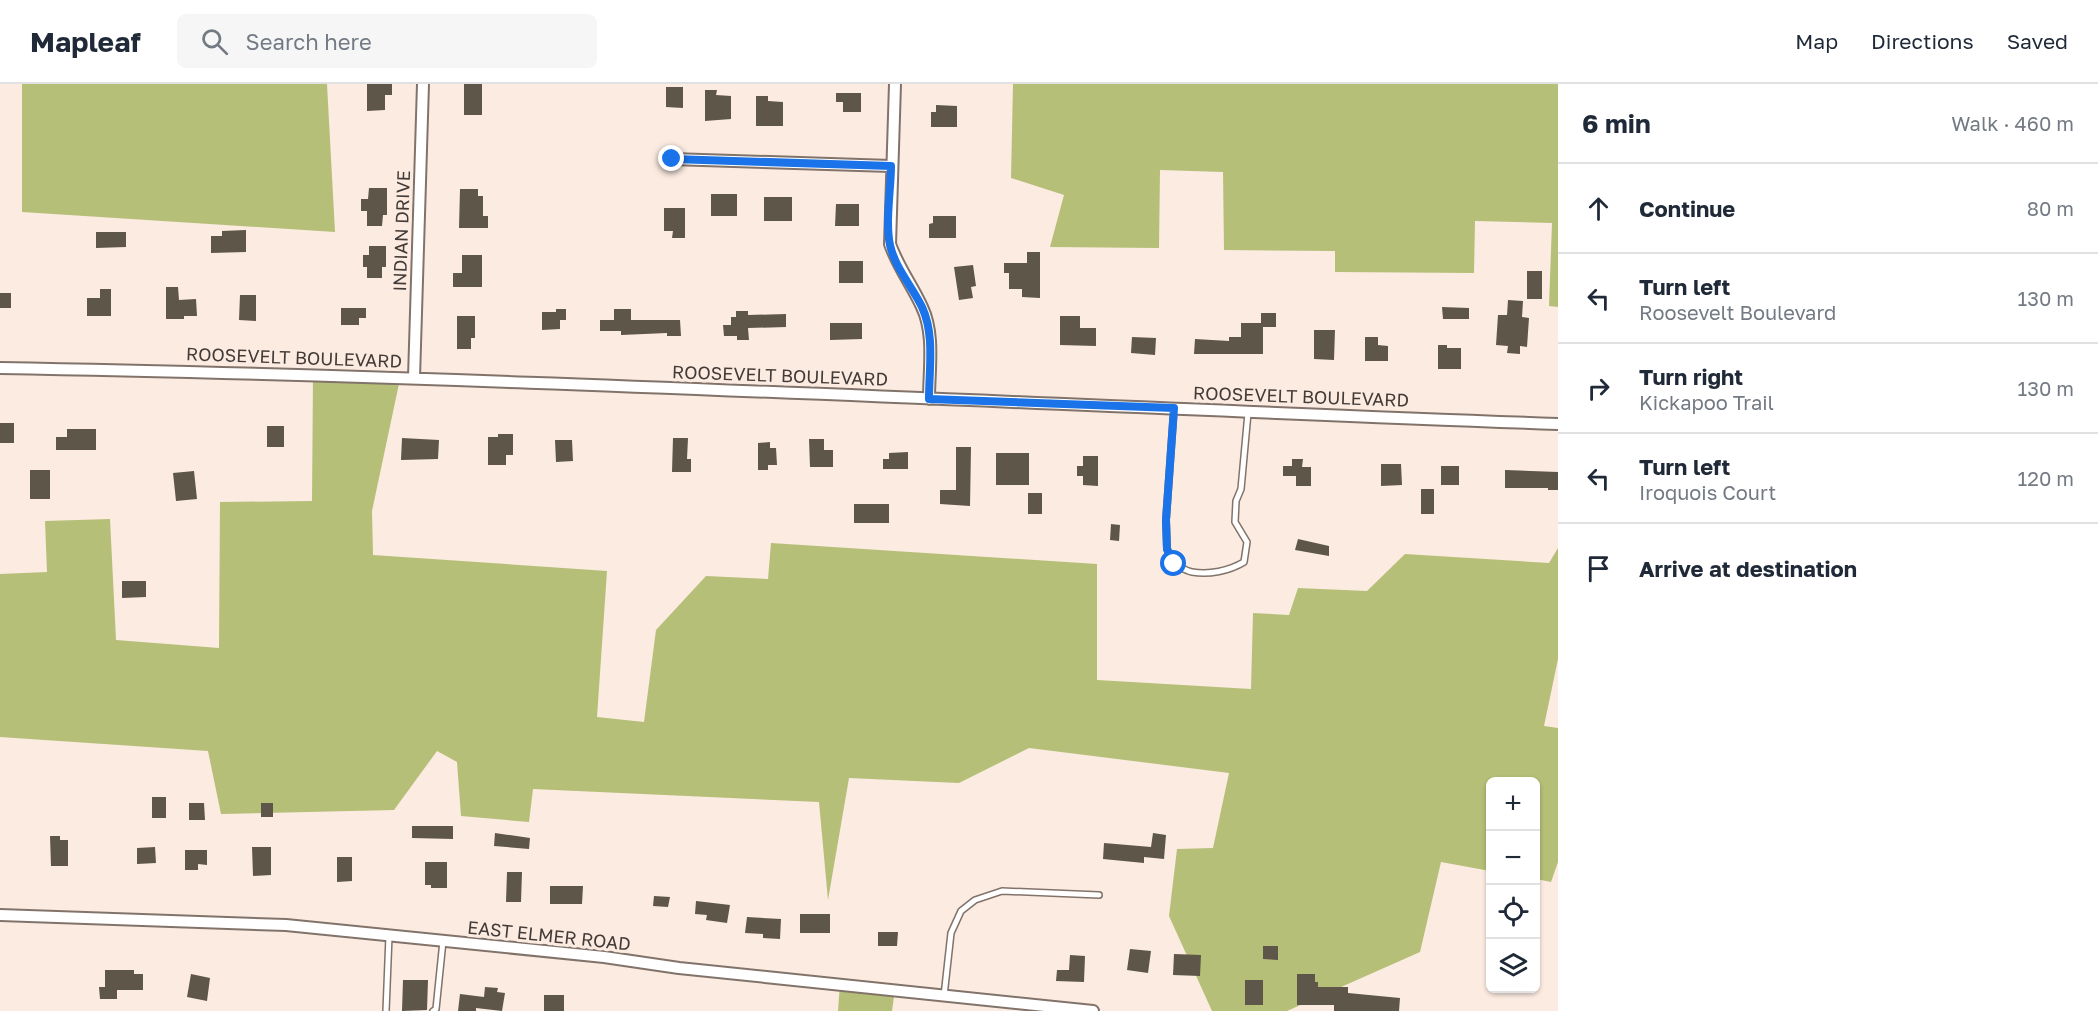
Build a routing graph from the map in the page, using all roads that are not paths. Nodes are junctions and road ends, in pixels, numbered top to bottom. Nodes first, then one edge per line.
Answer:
1 (423, 84) edge
2 (895, 84) edge
3 (672, 159) dead end
4 (891, 166) junction
5 (0, 368) edge
6 (414, 378) junction
7 (929, 399) junction
8 (1174, 408) junction
9 (1248, 413) junction
10 (1558, 423) edge
11 (1099, 895) dead end
12 (0, 915) edge
13 (389, 936) junction
14 (443, 941) junction
15 (944, 996) junction
16 (386, 1011) edge
17 (433, 1011) edge
18 (1093, 1011) edge

1 - 6 street, INDIAN DRIVE
2 - 4 street
3 - 4 street
4 - 7 street
5 - 6 street, ROOSEVELT BOULEVARD
6 - 7 street, ROOSEVELT BOULEVARD
7 - 8 street, ROOSEVELT BOULEVARD
8 - 9 street, ROOSEVELT BOULEVARD
8 - 9 lane
9 - 10 street, ROOSEVELT BOULEVARD
11 - 15 lane
12 - 13 street, EAST ELMER ROAD
13 - 14 street, EAST ELMER ROAD
13 - 16 lane
14 - 15 street, EAST ELMER ROAD
14 - 17 lane
15 - 18 street, EAST ELMER ROAD

